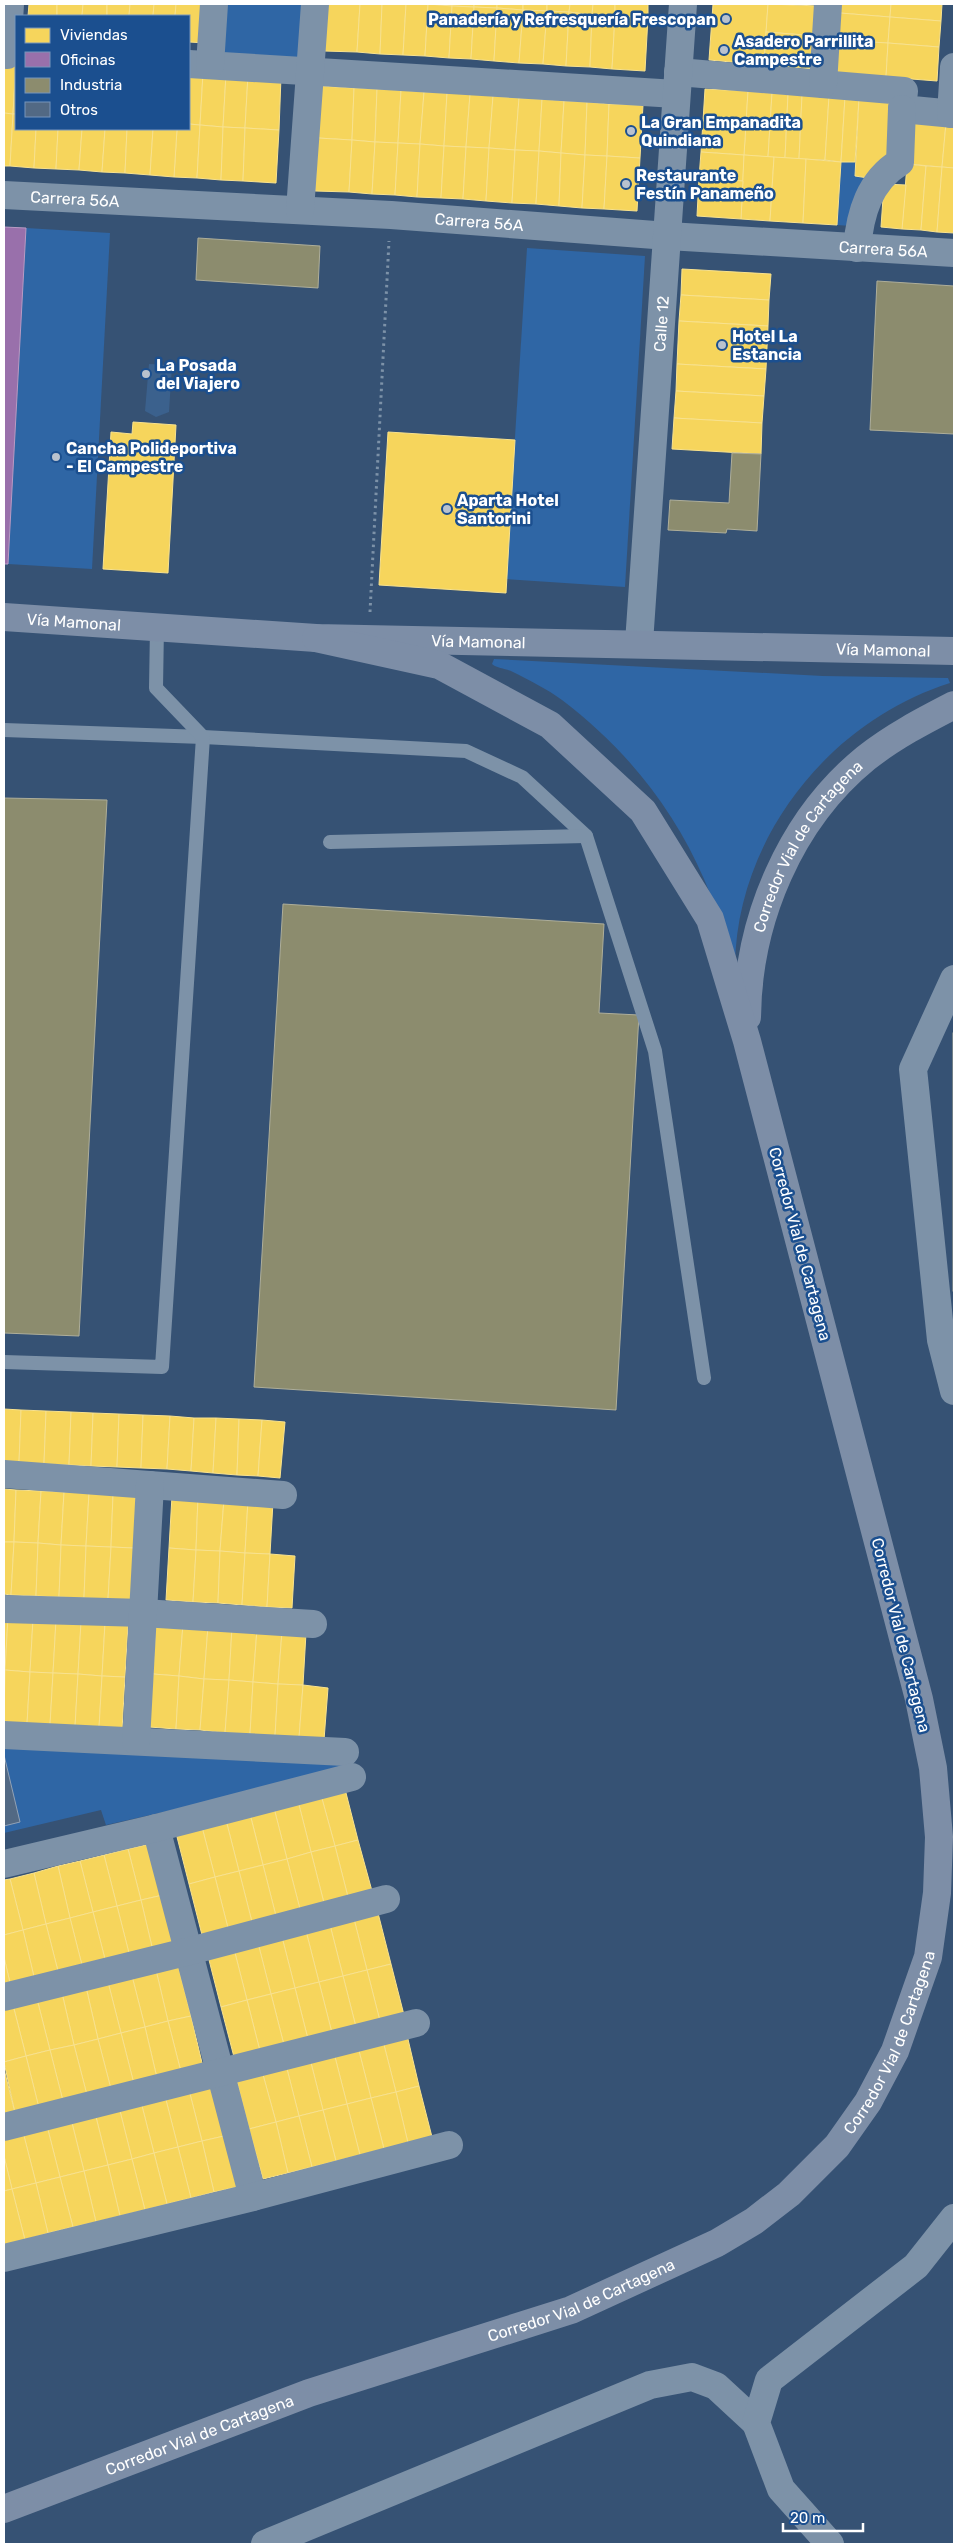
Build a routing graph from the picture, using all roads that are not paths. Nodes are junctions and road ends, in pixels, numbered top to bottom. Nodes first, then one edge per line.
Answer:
1 (10, 4) edge
2 (214, 4) edge
3 (315, 4) edge
4 (683, 4) edge
5 (828, 4) edge
6 (9, 55) edge
7 (199, 65) edge
8 (954, 67) edge
9 (311, 70) junction
10 (677, 83) junction
11 (823, 84) junction
12 (902, 109) junction
13 (953, 114) edge
14 (4, 195) edge
15 (300, 210) junction
16 (668, 236) junction
17 (857, 248) junction
18 (954, 253) edge
19 (4, 617) edge
20 (157, 627) junction
21 (316, 638) junction
22 (639, 643) junction
23 (954, 651) edge
24 (954, 705) edge
25 (4, 730) edge
26 (202, 737) junction
27 (586, 836) junction
28 (330, 842) dead end
29 (954, 979) edge
30 (746, 1040) junction
31 (948, 1340) edge
32 (4, 1362) edge
33 (704, 1378) dead end
34 (954, 1391) edge
35 (4, 1474) edge
36 (150, 1486) junction
37 (284, 1495) dead end
38 (4, 1609) edge
39 (143, 1613) junction
40 (313, 1624) dead end
41 (4, 1735) edge
42 (136, 1741) junction
43 (156, 1828) junction
44 (4, 1864) edge
45 (386, 1899) dead end
46 (190, 1951) junction
47 (4, 1997) edge
48 (416, 2023) dead end
49 (222, 2071) junction
50 (4, 2127) edge
51 (449, 2145) dead end
52 (253, 2196) junction
53 (954, 2218) edge
54 (4, 2258) edge
55 (756, 2423) junction
56 (4, 2510) edge
57 (265, 2544) edge
58 (830, 2544) edge

1 - 6 street
2 - 7 street
3 - 9 street
4 - 10 street, Calle 12
5 - 11 street
7 - 9 street
8 - 13 street
9 - 10 street
9 - 15 street
10 - 11 street
10 - 16 street, Calle 12
11 - 12 street
12 - 13 street
12 - 17 street
14 - 15 street, Carrera 56A
15 - 16 street, Carrera 56A
16 - 17 street, Carrera 56A
16 - 22 street, Calle 12
17 - 18 street, Carrera 56A
19 - 20 main road, Vía Mamonal
20 - 21 main road, Vía Mamonal
20 - 26 lane
21 - 22 main road, Vía Mamonal
21 - 30 main road, Corredor Vial de Cartagena
22 - 23 main road, Vía Mamonal
24 - 30 main road, Corredor Vial de Cartagena
25 - 26 lane
26 - 27 lane
26 - 32 lane
27 - 28 lane
27 - 33 lane
29 - 31 street
30 - 56 main road, Corredor Vial de Cartagena
31 - 34 street
35 - 36 street
36 - 37 street
36 - 39 street
38 - 39 street
39 - 40 street
39 - 42 street
41 - 42 street
42 - 43 street
43 - 44 street
43 - 46 street
45 - 46 street
46 - 47 street
46 - 49 street
48 - 49 street
49 - 50 street
49 - 52 street
51 - 52 street
52 - 54 street
53 - 55 street
55 - 57 street
55 - 58 street

